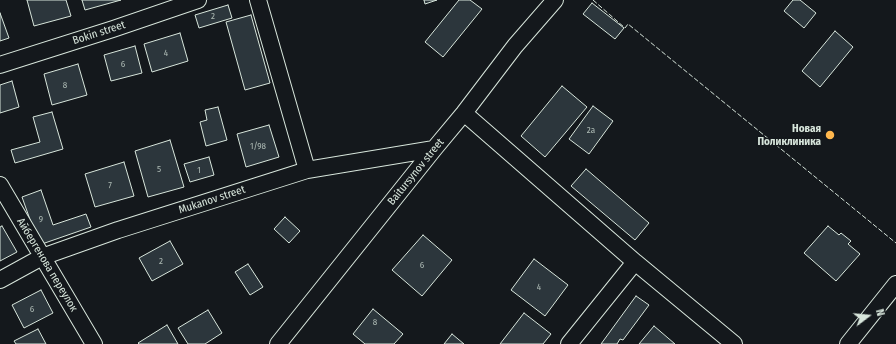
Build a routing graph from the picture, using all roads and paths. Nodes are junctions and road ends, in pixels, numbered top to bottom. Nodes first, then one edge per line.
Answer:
1 (198, 0) edge
2 (258, 0) edge
3 (553, 1) edge
4 (0, 66) edge
5 (464, 113) junction
6 (434, 149) junction
7 (307, 170) junction
8 (0, 185) edge
9 (42, 257) junction
10 (635, 262) junction
11 (0, 280) edge
12 (896, 284) edge
13 (94, 344) edge
14 (278, 344) edge
15 (569, 344) edge
16 (734, 344) edge
17 (848, 344) edge

1 - 4 street, Bokin street
2 - 7 street
3 - 5 street, Baitursynov street
5 - 6 street, Baitursynov street
5 - 10 street
6 - 7 street, Mukanov street
6 - 14 street, Baitursynov street
7 - 9 street, Mukanov street
8 - 9 street, Айбергенова переулок
9 - 11 street, Mukanov street
9 - 13 street, Айбергенова переулок
10 - 15 street
10 - 16 street
12 - 17 street

